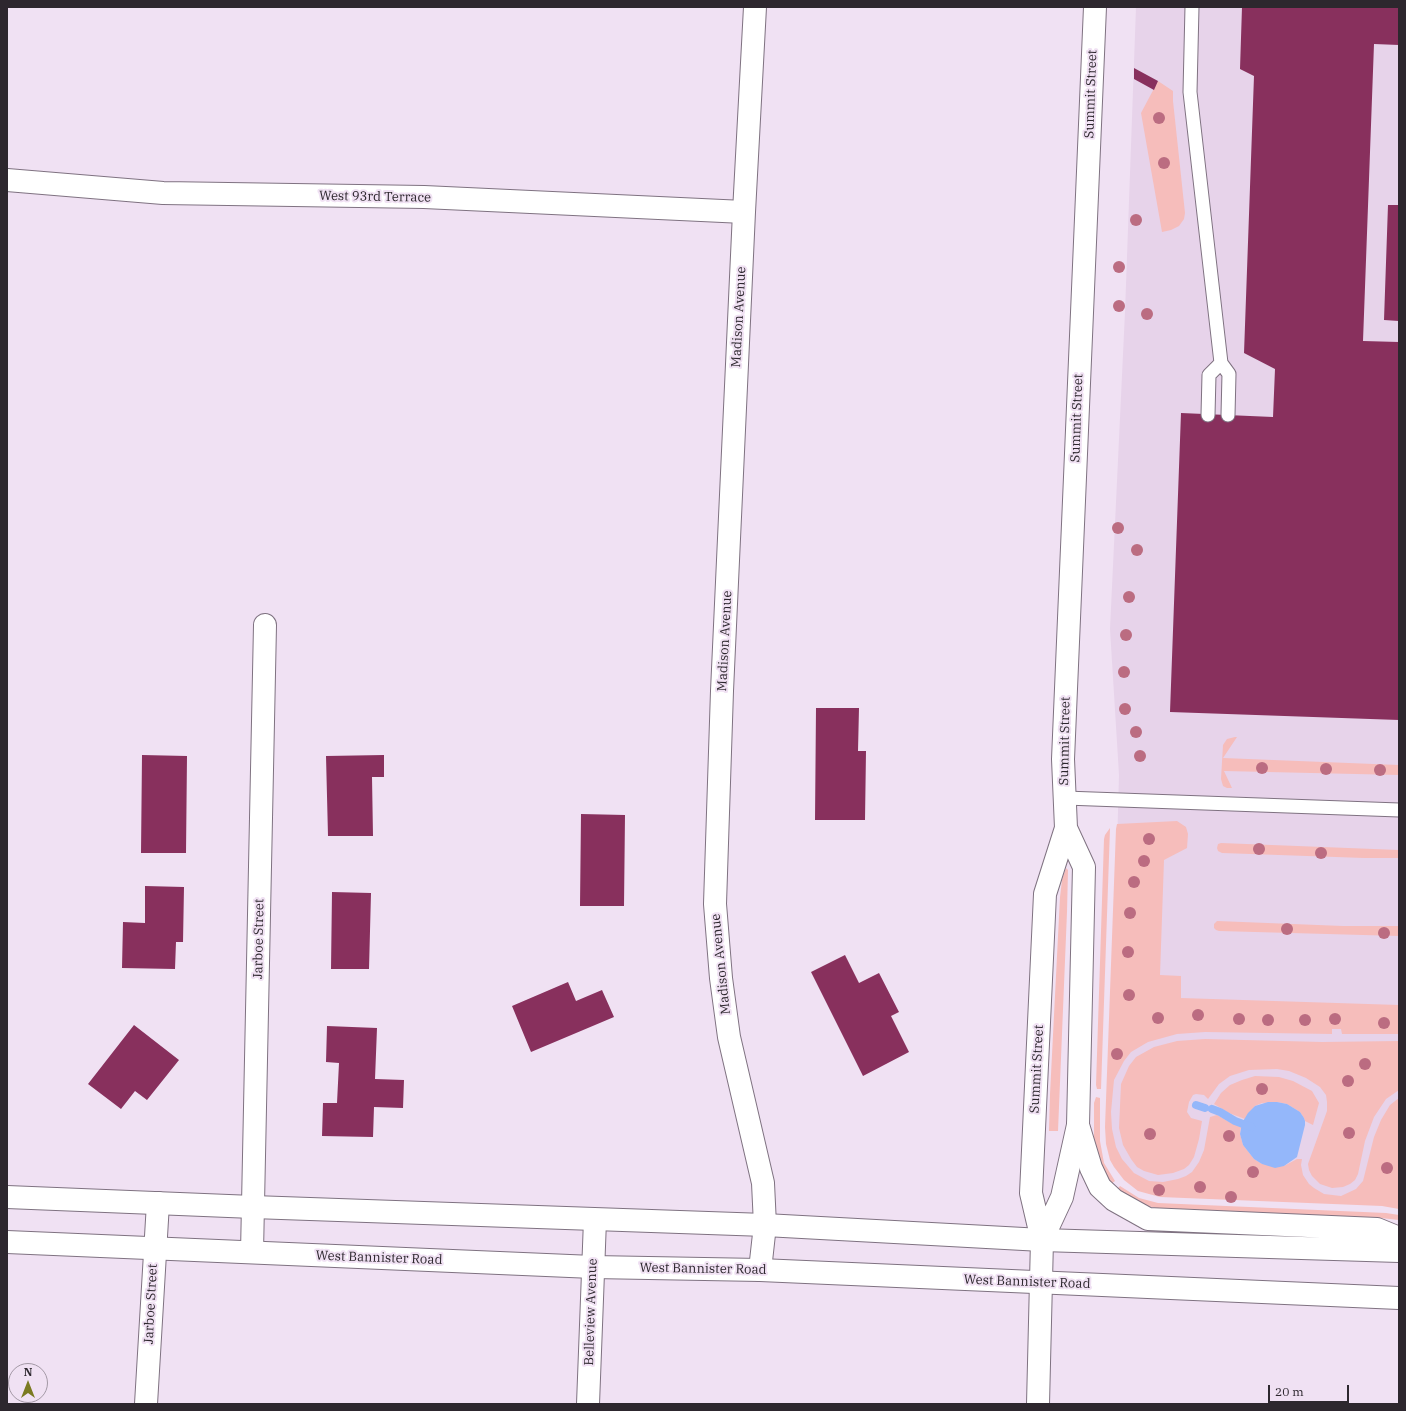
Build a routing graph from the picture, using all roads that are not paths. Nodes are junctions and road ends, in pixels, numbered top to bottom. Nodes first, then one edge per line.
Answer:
1 (755, 7) edge
2 (1095, 7) edge
3 (1192, 7) edge
4 (7, 180) edge
5 (744, 212) junction
6 (1221, 363) junction
7 (1208, 415) dead end
8 (1228, 415) dead end
9 (265, 625) dead end
10 (1064, 798) junction
11 (1399, 810) edge
12 (1066, 828) junction
13 (1078, 1125) junction
14 (7, 1197) edge
15 (158, 1203) junction
16 (253, 1207) junction
17 (595, 1220) junction
18 (765, 1225) junction
19 (1399, 1238) edge
20 (1042, 1240) junction
21 (7, 1242) edge
22 (154, 1248) junction
23 (1399, 1251) edge
24 (252, 1252) junction
25 (593, 1267) junction
26 (760, 1270) junction
27 (1041, 1283) junction
28 (1399, 1298) edge
29 (146, 1404) edge
30 (588, 1404) edge
31 (1038, 1404) edge

1 - 5 street, Madison Avenue
2 - 10 street, Summit Street
3 - 6 lane
4 - 5 street, West 93rd Terrace
5 - 18 street, Madison Avenue
6 - 7 lane
6 - 8 lane
9 - 16 street, Jarboe Street
10 - 11 lane
10 - 12 street, Summit Street
12 - 13 street, Summit Street
12 - 20 street, Summit Street
13 - 19 street
13 - 20 street
14 - 15 street
15 - 16 street
15 - 22 street, Jarboe Street
16 - 17 street
16 - 24 street, Jarboe Street
17 - 18 street
17 - 25 street, Belleview Avenue
18 - 20 street
18 - 26 street, Madison Avenue
20 - 23 street
20 - 27 street
21 - 22 street, West Bannister Road
22 - 24 street, West Bannister Road
22 - 29 street, Jarboe Street
24 - 25 street, West Bannister Road
25 - 26 street, West Bannister Road
25 - 30 street, Belleview Avenue
26 - 27 street, West Bannister Road
27 - 28 street, West Bannister Road
27 - 31 street

